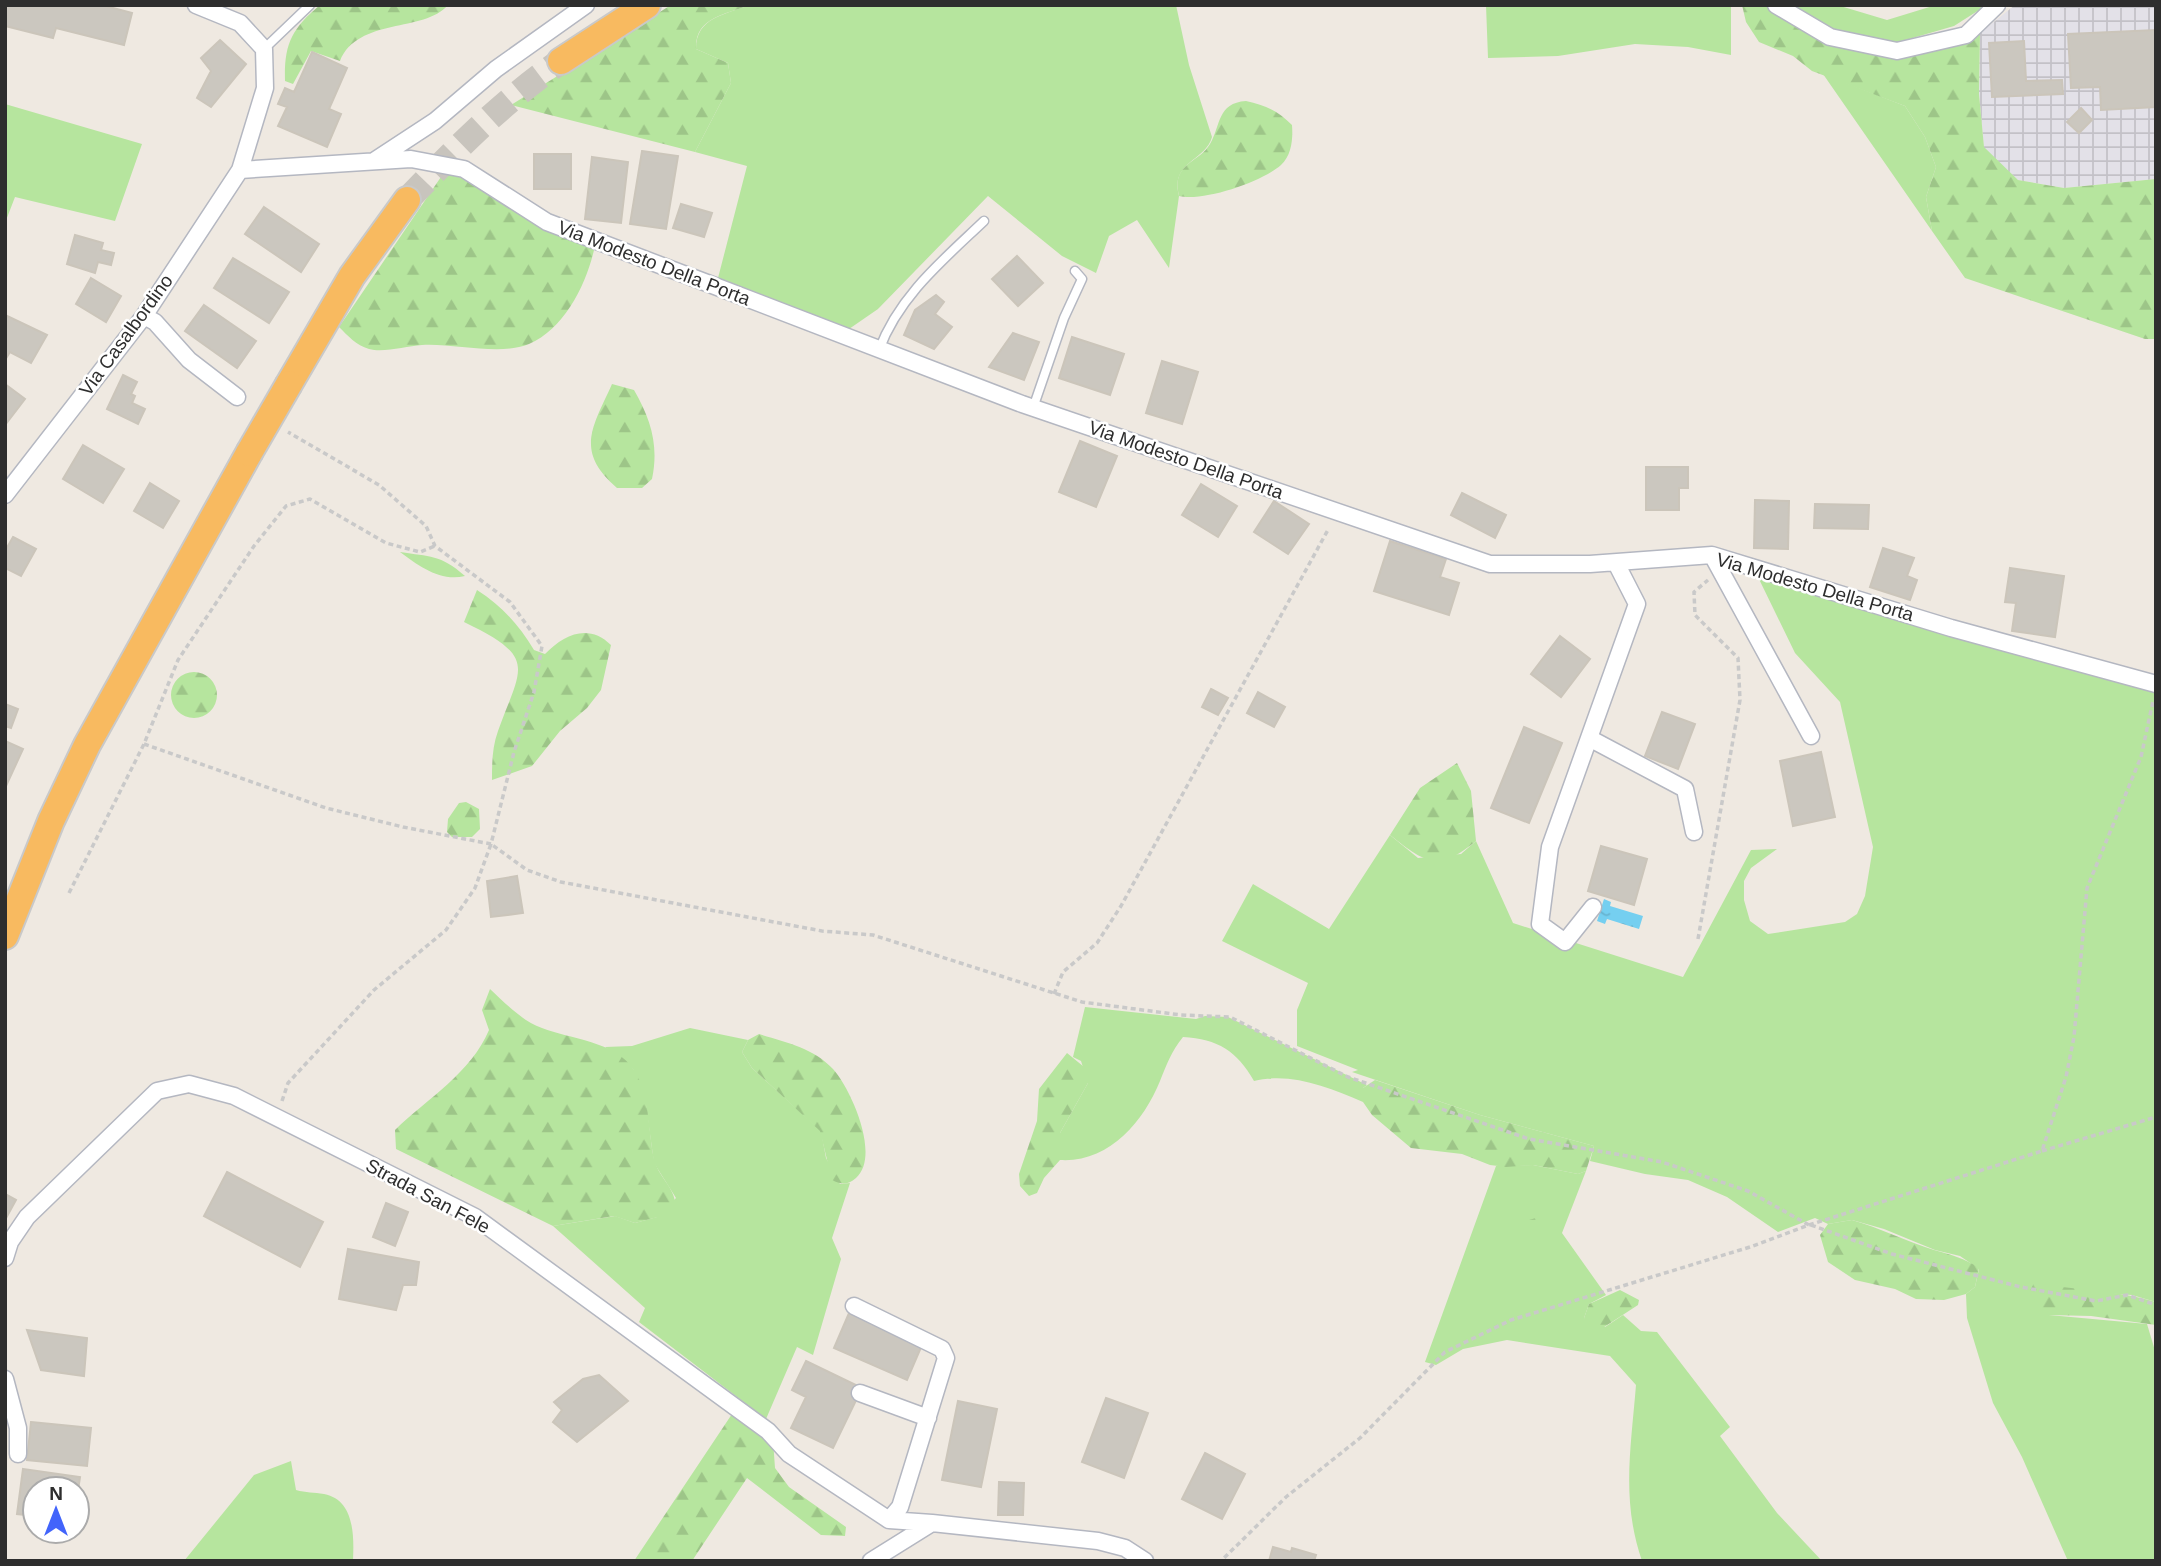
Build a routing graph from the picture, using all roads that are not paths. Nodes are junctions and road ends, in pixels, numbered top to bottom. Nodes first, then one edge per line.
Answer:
1 (196, 5) edge
2 (310, 5) edge
3 (586, 5) edge
4 (647, 5) edge
5 (1776, 5) edge
6 (1997, 5) edge
7 (264, 49) junction
8 (561, 61) tunnel mouth
9 (373, 162) junction
10 (240, 170) junction
11 (407, 200) tunnel mouth
12 (984, 221) dead end
13 (1075, 271) dead end
14 (144, 316) junction
15 (879, 350) junction
16 (237, 397) dead end
17 (1033, 408) junction
18 (5, 495) edge
19 (1616, 562) junction
20 (1716, 562) junction
21 (2155, 690) edge
22 (1811, 736) dead end
23 (1589, 738) junction
24 (1694, 832) dead end
25 (1592, 907) dead end
26 (5, 936) edge
27 (5, 1258) edge
28 (854, 1306) dead end
29 (5, 1379) edge
30 (860, 1394) dead end
31 (928, 1418) junction
32 (18, 1454) dead end
33 (889, 1520) junction
34 (932, 1523) junction
35 (871, 1561) edge
36 (1145, 1561) edge

1 - 7 street
2 - 7 lane
3 - 9 street
4 - 8 highway
5 - 6 street
7 - 10 street, Via Casalbordino
9 - 10 street, Via Modesto Della Porta
9 - 15 street, Via Modesto Della Porta
10 - 14 street, Via Casalbordino
11 - 26 highway, bridge
12 - 15 lane
13 - 17 lane
14 - 16 street
14 - 18 street, Via Casalbordino
15 - 17 street, Via Modesto Della Porta
17 - 19 street, Via Modesto Della Porta
19 - 20 street, Via Modesto Della Porta
19 - 23 street
20 - 21 street, Via Modesto Della Porta
20 - 22 street
23 - 24 street
23 - 25 street
27 - 33 street, Strada San Fele
28 - 31 street
29 - 32 street
30 - 31 street
31 - 33 street
33 - 34 street, Strada San Fele
34 - 35 street
34 - 36 street, Strada San Fele

